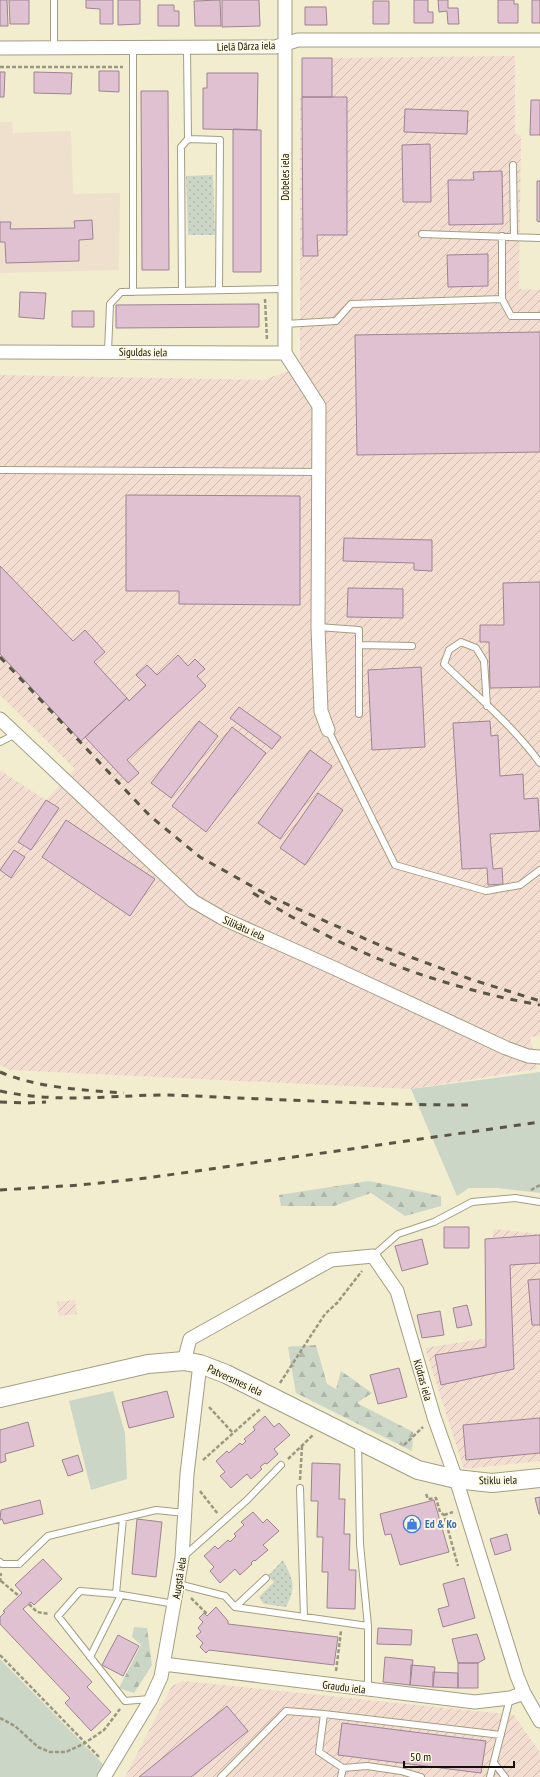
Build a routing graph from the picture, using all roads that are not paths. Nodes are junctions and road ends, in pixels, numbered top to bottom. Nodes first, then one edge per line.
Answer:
1 (54, 0) edge
2 (285, 0) edge
3 (540, 40) edge
4 (285, 44) junction
5 (0, 48) edge
6 (54, 48) junction
7 (133, 48) junction
8 (187, 48) junction
9 (188, 139) junction
10 (512, 165) dead end
11 (422, 234) dead end
12 (502, 236) junction
13 (514, 236) junction
14 (540, 238) edge
15 (285, 288) junction
16 (219, 290) junction
17 (182, 291) junction
18 (133, 292) junction
19 (502, 299) junction
20 (540, 316) edge
21 (285, 324) junction
22 (108, 351) junction
23 (0, 352) edge
24 (285, 353) junction
25 (0, 470) edge
26 (319, 472) junction
27 (318, 627) junction
28 (360, 645) junction
29 (412, 646) dead end
30 (487, 706) junction
31 (359, 714) dead end
32 (0, 719) edge
33 (328, 730) joint
34 (16, 734) junction
35 (0, 742) edge
36 (540, 763) edge
37 (540, 870) edge
38 (540, 1057) edge
39 (540, 1202) edge
40 (373, 1256) junction
41 (192, 1362) junction
42 (0, 1398) edge
43 (358, 1441) junction
44 (281, 1465) dead end
45 (540, 1478) edge
46 (456, 1479) junction
47 (300, 1488) road end
48 (185, 1513) junction
49 (123, 1518) junction
50 (182, 1558) junction
51 (0, 1562) edge
52 (266, 1578) dead end
53 (178, 1584) junction
54 (118, 1595) junction
55 (175, 1604) junction
56 (235, 1607) junction
57 (304, 1617) junction
58 (368, 1626) junction
59 (90, 1657) junction
60 (163, 1664) junction
61 (368, 1690) junction
62 (524, 1693) junction
63 (510, 1698) junction
64 (151, 1699) junction
65 (324, 1714) junction
66 (540, 1721) edge
67 (501, 1735) junction
68 (494, 1763) junction
69 (343, 1768) junction
70 (107, 1772) edge
71 (221, 1777) edge
72 (341, 1777) edge
73 (421, 1777) edge
74 (490, 1777) edge
75 (505, 1777) edge

1 - 6 lane
2 - 4 street, Dobeles iela
3 - 4 street, Lielā Dārza iela
4 - 8 street, Lielā Dārza iela
4 - 15 street, Dobeles iela
5 - 6 street, Lielā Dārza iela
6 - 7 street, Lielā Dārza iela
7 - 8 street, Lielā Dārza iela
7 - 18 lane
8 - 9 lane
9 - 16 lane
9 - 17 lane
10 - 13 lane
11 - 12 lane
12 - 13 lane
12 - 19 lane
13 - 14 lane
15 - 16 lane
15 - 21 street, Dobeles iela
16 - 17 lane
17 - 18 lane
18 - 22 lane
19 - 20 lane
19 - 21 lane
21 - 24 street, Dobeles iela
22 - 23 street, Siguldas iela
22 - 24 street, Siguldas iela
24 - 26 street
25 - 26 lane
26 - 27 street
27 - 28 lane
27 - 33 street
28 - 29 lane
28 - 31 lane
30 - 30 lane
30 - 36 lane
32 - 34 street, Silikātu iela
33 - 37 lane
34 - 35 lane
34 - 38 street, Silikātu iela
39 - 40 lane
40 - 41 street
40 - 46 street, Kūdras iela
41 - 42 street
41 - 43 street, Patversmes iela
41 - 48 street, Augstā iela
43 - 46 street, Patversmes iela
43 - 58 lane
44 - 50 lane
45 - 46 street, Stiklu iela
46 - 62 street, Kūdras iela
47 - 57 lane
48 - 49 lane
48 - 50 street, Augstā iela
49 - 51 lane
49 - 54 lane
50 - 53 street, Augstā iela
52 - 56 lane
53 - 55 street, Augstā iela
53 - 56 lane
54 - 55 lane
54 - 59 lane
54 - 59 lane
55 - 60 street, Augstā iela
56 - 57 lane
57 - 58 lane
58 - 61 lane
59 - 64 lane
60 - 61 street, Graudu iela
60 - 64 street, Augstā iela
61 - 63 street, Graudu iela
62 - 63 street, Graudu iela
62 - 66 street, Kūdras iela
63 - 67 lane
64 - 70 street, Augstā iela
65 - 67 lane
65 - 69 lane
65 - 71 lane
67 - 68 lane
68 - 74 lane
68 - 75 lane
69 - 72 lane
69 - 73 lane

